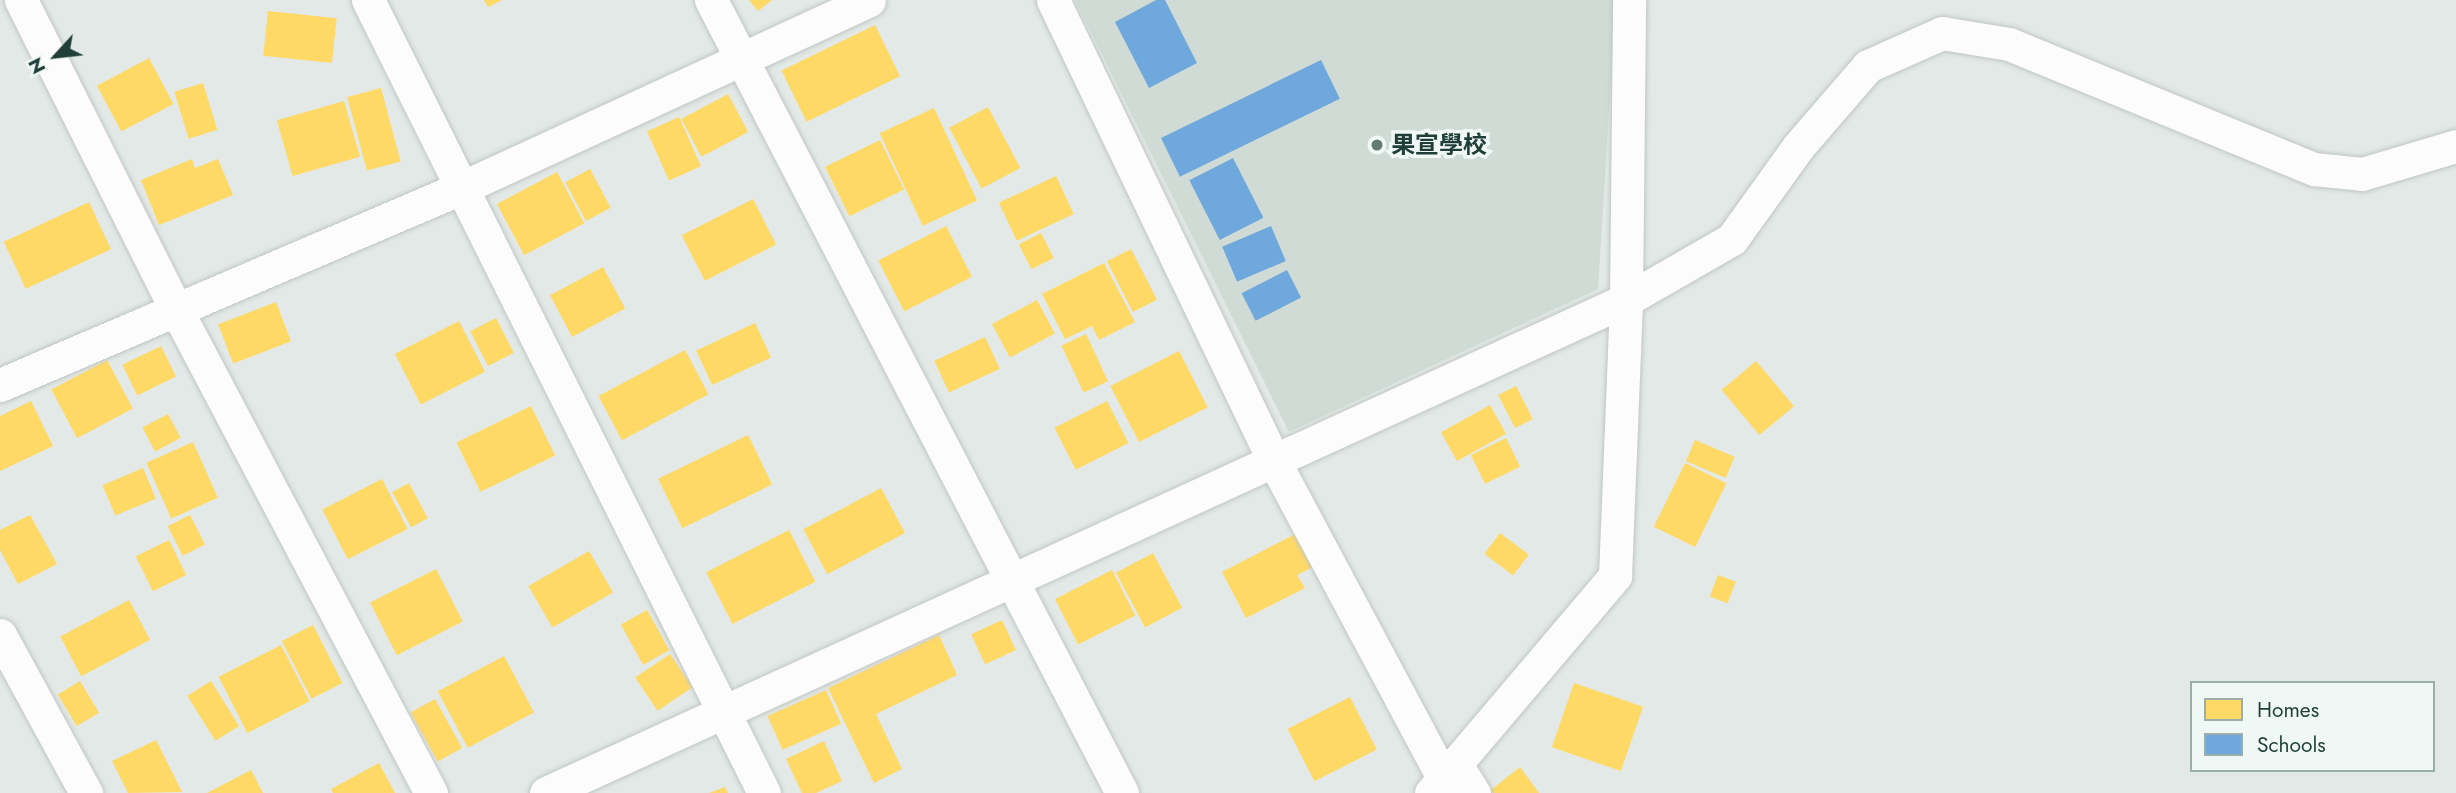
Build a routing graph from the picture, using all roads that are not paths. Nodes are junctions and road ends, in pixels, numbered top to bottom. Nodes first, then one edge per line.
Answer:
1 (21, 0) edge
2 (368, 0) edge
3 (711, 0) edge
4 (869, 0) edge
5 (1053, 0) edge
6 (1629, 0) edge
7 (741, 60) junction
8 (2456, 146) edge
9 (461, 188) junction
10 (1626, 300) junction
11 (177, 312) junction
12 (0, 385) edge
13 (1274, 461) junction
14 (1012, 580) junction
15 (0, 635) edge
16 (723, 713) junction
17 (1452, 783) edge
18 (86, 793) edge
19 (431, 793) edge
20 (546, 793) edge
21 (764, 793) edge
22 (1122, 793) edge

1 - 11 street
2 - 9 street
3 - 7 street
4 - 7 street
5 - 13 street
6 - 10 street
7 - 9 street
7 - 14 street
8 - 10 street
9 - 11 street
9 - 16 street
10 - 13 street
10 - 17 street
11 - 12 street
11 - 19 street
13 - 14 street
13 - 17 street
14 - 16 street
14 - 22 street
15 - 18 street
16 - 20 street
16 - 21 street

